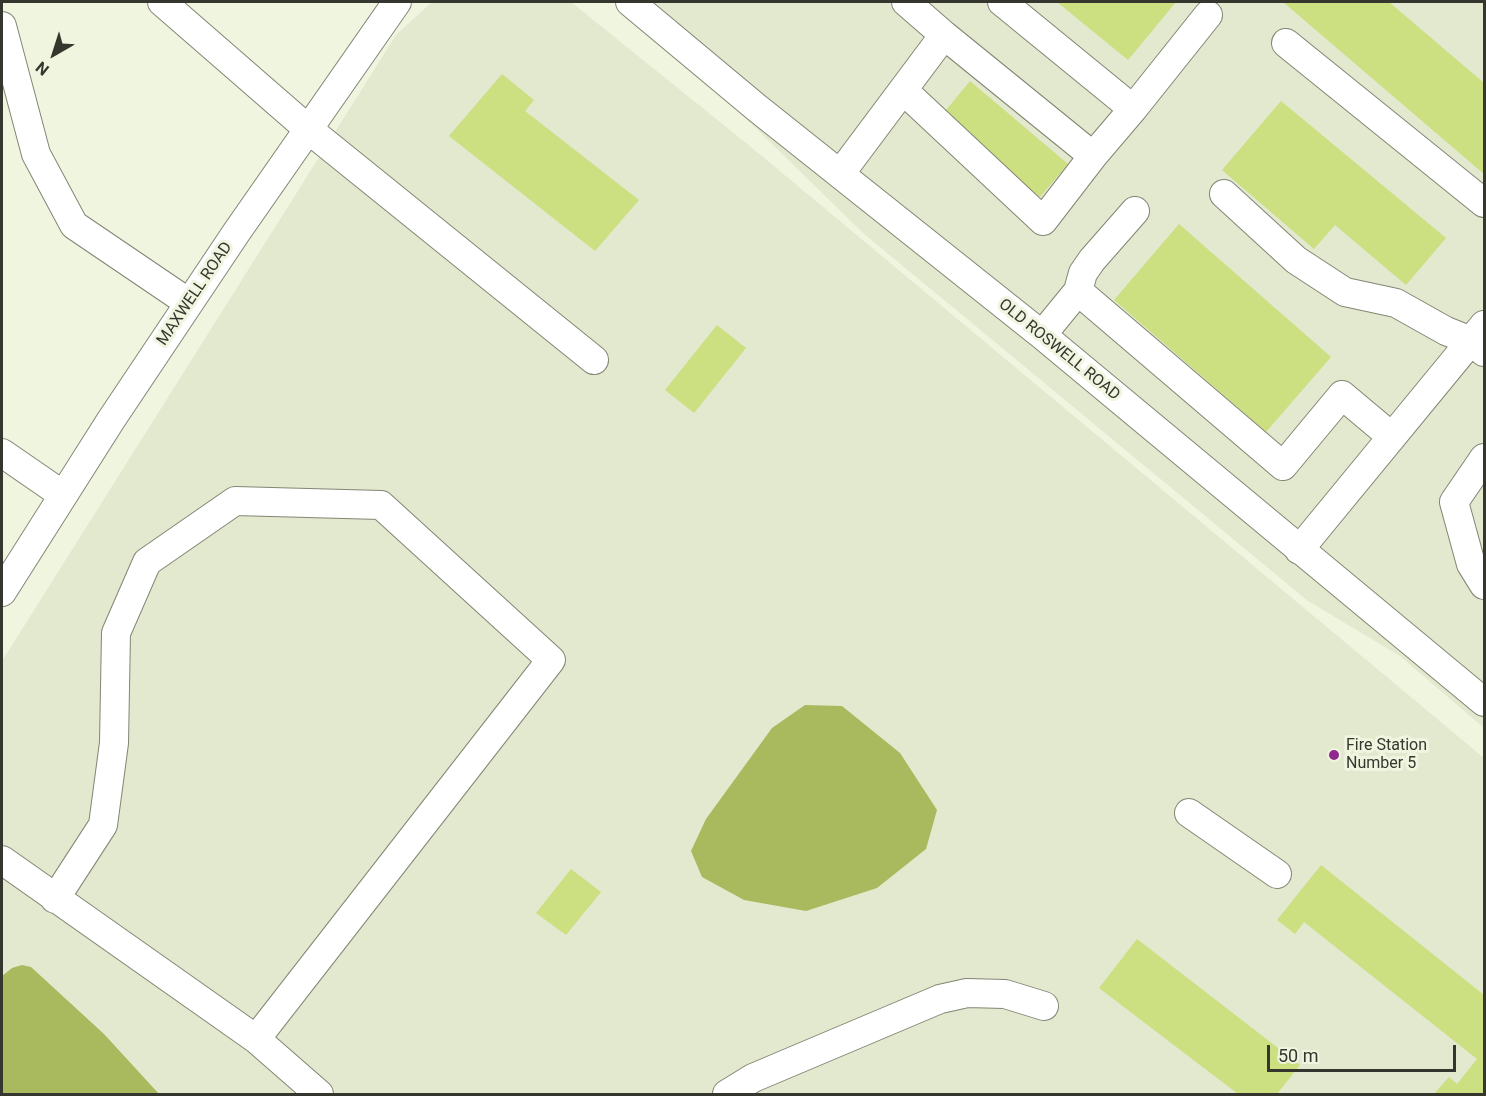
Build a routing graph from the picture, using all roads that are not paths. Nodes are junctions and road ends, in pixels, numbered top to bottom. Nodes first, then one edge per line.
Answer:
1 (162, 2) edge
2 (397, 2) edge
3 (630, 2) edge
4 (906, 2) edge
5 (1002, 2) edge
6 (1208, 15) dead end
7 (2, 26) edge
8 (944, 35) junction
9 (1286, 43) dead end
10 (903, 90) junction
11 (1133, 109) junction
12 (308, 129) junction
13 (1093, 156) junction
14 (840, 174) junction
15 (1224, 194) dead end
16 (1485, 203) edge
17 (1135, 211) dead end
18 (1078, 291) junction
19 (189, 303) junction
20 (1042, 335) junction
21 (1480, 339) edge
22 (594, 360) dead end
23 (1392, 437) junction
24 (2, 453) edge
25 (1485, 458) edge
26 (63, 495) junction
27 (1299, 550) junction
28 (1485, 585) edge
29 (2, 592) edge
30 (1485, 702) edge
31 (1189, 813) dead end
32 (2, 860) edge
33 (1277, 874) dead end
34 (55, 898) junction
35 (1044, 1006) dead end
36 (256, 1039) junction
37 (319, 1095) edge
38 (728, 1095) edge

1 - 12 street
2 - 12 street, MAXWELL ROAD
3 - 14 street, OLD ROSWELL ROAD
4 - 8 street
5 - 11 street
6 - 11 street
7 - 19 street
8 - 10 street
8 - 13 street
9 - 16 street
10 - 13 street
10 - 14 street
11 - 13 street
12 - 19 street, MAXWELL ROAD
12 - 22 street
14 - 20 street, OLD ROSWELL ROAD
15 - 21 street
17 - 18 street
18 - 20 street
18 - 23 street
19 - 26 street, MAXWELL ROAD
20 - 27 street, OLD ROSWELL ROAD
21 - 23 street
23 - 27 street
24 - 26 street
25 - 28 street
26 - 29 street, MAXWELL ROAD
27 - 30 street, OLD ROSWELL ROAD
31 - 33 street
32 - 34 street
34 - 36 street
34 - 36 street
35 - 38 street
36 - 37 street

